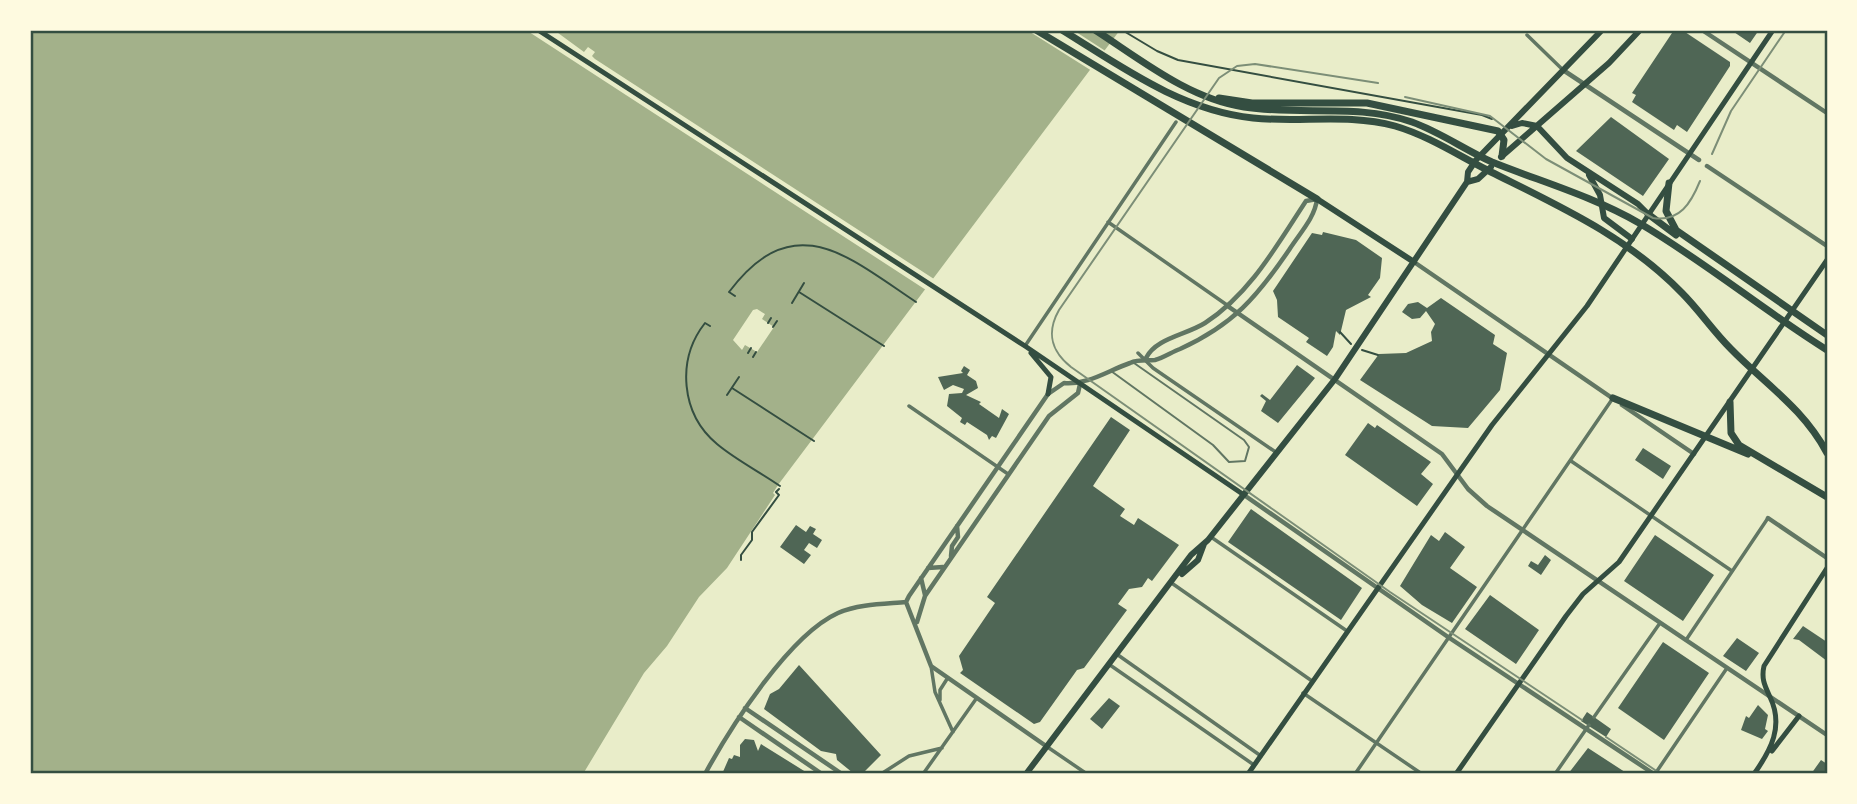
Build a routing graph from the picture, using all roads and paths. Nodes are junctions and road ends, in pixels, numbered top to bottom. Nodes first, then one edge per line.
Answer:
1 (538, 30) edge
2 (1036, 30) edge
3 (1062, 30) edge
4 (1095, 30) edge
5 (1122, 30) edge
6 (1602, 30) edge
7 (1640, 30) edge
8 (1702, 30) edge
9 (1773, 30) edge
10 (1527, 35) dead end
11 (1751, 62) junction
12 (1563, 70) junction
13 (1586, 83) junction
14 (1214, 99) junction
15 (1827, 113) edge
16 (1492, 119) dead end
17 (1176, 122) dead end
18 (1510, 126) junction
19 (1537, 126) junction
20 (1502, 134) junction
21 (1455, 148) junction
22 (1689, 153) junction
23 (1502, 156) junction
24 (1699, 160) dead end
25 (1707, 166) dead end
26 (1589, 173) junction
27 (1467, 182) junction
28 (1669, 183) junction
29 (1317, 199) junction
30 (1648, 214) junction
31 (1108, 222) junction
32 (1632, 239) junction
33 (1689, 241) junction
34 (1827, 246) edge
35 (1274, 248) junction
36 (1285, 256) junction
37 (1827, 260) edge
38 (1414, 261) junction
39 (804, 283) dead end
40 (799, 292) junction
41 (736, 296) dead end
42 (916, 302) dead end
43 (792, 303) dead end
44 (1229, 307) junction
45 (1239, 314) junction
46 (771, 318) dead end
47 (777, 321) dead end
48 (768, 323) dead end
49 (710, 326) dead end
50 (773, 327) dead end
51 (1827, 335) edge
52 (884, 346) dead end
53 (1025, 346) junction
54 (751, 348) dead end
55 (1827, 350) edge
56 (757, 352) dead end
57 (1138, 353) dead end
58 (1549, 353) junction
59 (748, 354) dead end
60 (753, 357) dead end
61 (1146, 358) junction
62 (1132, 362) junction
63 (1111, 370) junction
64 (739, 377) dead end
65 (1335, 379) junction
66 (1080, 384) junction
67 (732, 388) junction
68 (1048, 394) junction
69 (727, 395) dead end
70 (1613, 398) junction
71 (1730, 402) junction
72 (909, 406) dead end
73 (1705, 438) junction
74 (814, 441) dead end
75 (1276, 453) junction
76 (1827, 453) edge
77 (1694, 454) junction
78 (1749, 454) junction
79 (1571, 461) junction
80 (998, 467) junction
81 (1009, 474) junction
82 (1457, 475) junction
83 (1244, 495) junction
84 (1827, 497) edge
85 (1651, 517) junction
86 (1768, 518) joint
87 (957, 526) junction
88 (1524, 530) junction
89 (1208, 540) junction
90 (952, 557) junction
91 (1827, 558) edge
92 (741, 560) dead end
93 (947, 565) junction
94 (928, 568) junction
95 (1827, 568) edge
96 (1732, 570) junction
97 (921, 578) junction
98 (1175, 581) junction
99 (1599, 582) junction
100 (1377, 588) junction
101 (925, 596) junction
102 (906, 602) junction
103 (1660, 623) junction
104 (917, 624) junction
105 (1347, 631) junction
106 (1448, 637) junction
107 (1686, 640) junction
108 (1118, 655) junction
109 (1110, 665) junction
110 (931, 666) junction
111 (1727, 668) junction
112 (947, 679) junction
113 (1312, 681) junction
114 (1518, 684) junction
115 (1303, 694) junction
116 (1770, 697) junction
117 (976, 699) junction
118 (940, 702) junction
119 (745, 708) junction
120 (1799, 716) junction
121 (739, 717) junction
122 (1594, 717) dead end
123 (1587, 727) junction
124 (953, 732) junction
125 (1827, 735) edge
126 (1376, 743) junction
127 (1046, 746) junction
128 (942, 748) junction
129 (1769, 753) junction
130 (1261, 755) junction
131 (821, 760) junction
132 (1254, 765) junction
133 (815, 769) junction
134 (705, 774) edge
135 (822, 774) edge
136 (842, 774) edge
137 (881, 774) edge
138 (923, 774) edge
139 (1026, 774) edge
140 (1087, 774) edge
141 (1248, 774) edge
142 (1355, 774) edge
143 (1422, 774) edge
144 (1456, 774) edge
145 (1555, 774) edge
146 (1654, 774) edge
147 (1754, 774) edge

1 - 53 main road
2 - 29 highway
3 - 21 highway
4 - 14 highway
5 - 16 path
6 - 12 main road
7 - 13 main road
8 - 11 street
9 - 11 main road
10 - 12 street
11 - 15 street
11 - 22 main road
12 - 13 street
12 - 18 main road
13 - 19 main road
13 - 22 street
14 - 20 highway
14 - 21 highway
17 - 31 street
18 - 19 main road
18 - 20 main road
19 - 23 main road
19 - 26 main road
20 - 23 highway
20 - 27 main road
21 - 55 highway
21 - 76 highway
22 - 24 street
22 - 28 main road
23 - 27 main road
25 - 34 street
26 - 30 main road
26 - 32 main road
27 - 38 main road
28 - 30 main road
28 - 33 highway
29 - 35 street
29 - 36 street
29 - 38 main road
30 - 32 main road
30 - 33 highway
31 - 44 street
31 - 53 street
32 - 58 main road
33 - 51 highway
35 - 36 street
35 - 44 street
36 - 45 street
37 - 71 main road
38 - 58 street
38 - 65 main road
39 - 40 path
40 - 43 path
40 - 52 path
41 - 42 path
44 - 45 street
44 - 61 street
45 - 61 street
45 - 65 street
46 - 48 path
47 - 50 path
49 - 92 path
53 - 66 main road
53 - 68 main road
54 - 59 path
56 - 60 path
57 - 61 street
58 - 70 street
58 - 82 main road
61 - 62 street
61 - 75 street
62 - 63 street
62 - 63 lane
63 - 66 street
64 - 67 path
65 - 75 main road
65 - 82 street
66 - 68 street
66 - 81 street
66 - 83 main road
67 - 69 path
67 - 74 path
68 - 80 street
70 - 73 highway
70 - 77 street
70 - 79 street
71 - 73 main road
71 - 78 highway
72 - 80 street
73 - 77 main road
73 - 78 highway
75 - 83 main road
77 - 85 main road
78 - 84 highway
79 - 85 street
79 - 88 street
80 - 81 street
80 - 87 street
81 - 90 street
82 - 88 street
82 - 100 main road
83 - 89 main road
83 - 100 street
85 - 96 street
85 - 99 main road
86 - 91 street
86 - 96 street
87 - 90 street
87 - 94 street
88 - 99 street
88 - 106 street
89 - 98 main road
89 - 105 street
90 - 93 street
93 - 94 street
93 - 101 street
94 - 97 street
95 - 116 main road
96 - 107 street
97 - 101 street
97 - 102 street
98 - 108 main road
98 - 113 street
99 - 103 street
99 - 114 main road
100 - 105 main road
100 - 106 street
101 - 104 street
102 - 104 street
102 - 119 street
103 - 107 street
103 - 122 street
104 - 110 street
105 - 113 main road
106 - 114 street
106 - 126 street
107 - 111 street
108 - 109 main road
108 - 130 street
109 - 127 main road
109 - 132 street
110 - 112 street
110 - 118 street
111 - 116 street
111 - 146 street
112 - 117 street
112 - 118 street
113 - 115 main road
114 - 123 street
114 - 144 main road
115 - 126 street
115 - 130 main road
116 - 120 street
116 - 129 main road
117 - 124 street
117 - 127 street
118 - 124 street
119 - 121 street
119 - 131 street
120 - 125 street
120 - 129 main road
121 - 133 street
121 - 134 street
123 - 145 street
123 - 146 street
124 - 128 street
126 - 142 street
126 - 143 street
127 - 139 main road
127 - 140 street
128 - 137 street
128 - 138 street
129 - 147 main road
130 - 132 main road
131 - 133 street
131 - 136 street
132 - 141 main road
133 - 135 street

